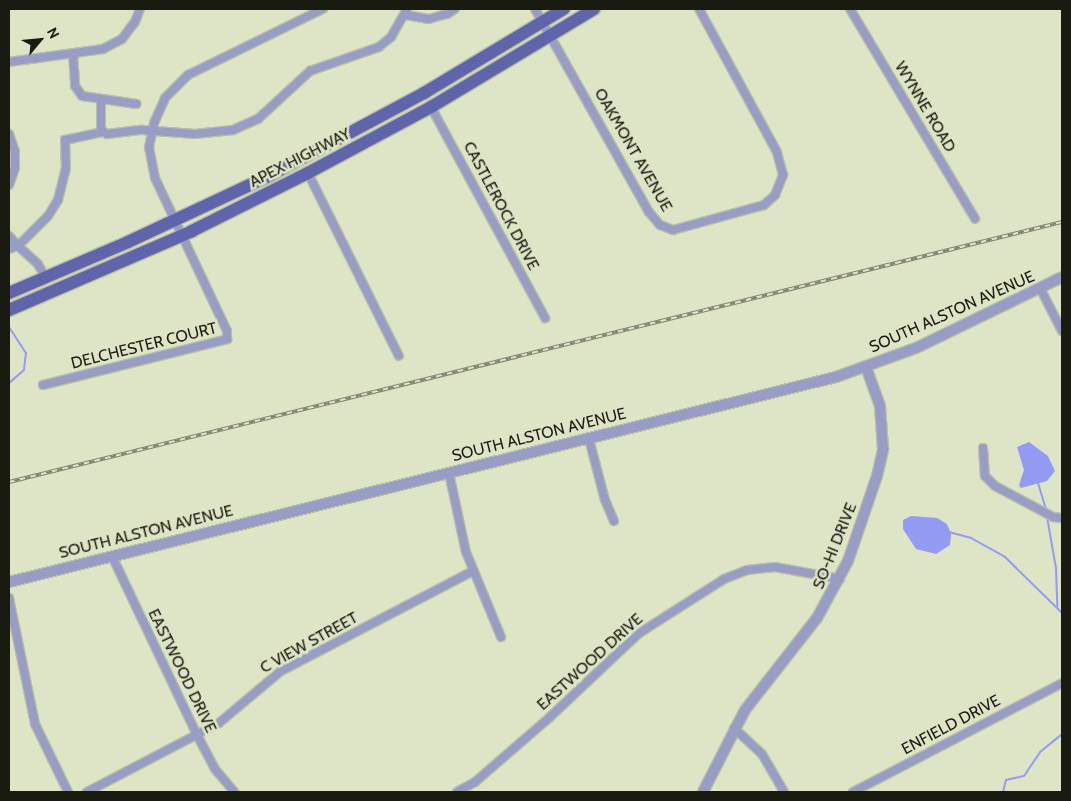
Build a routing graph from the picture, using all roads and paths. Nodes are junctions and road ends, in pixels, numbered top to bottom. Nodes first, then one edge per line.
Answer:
1 (140, 9) edge
2 (323, 9) edge
3 (455, 9) edge
4 (536, 9) edge
5 (564, 9) edge
6 (594, 9) edge
7 (699, 9) edge
8 (850, 9) edge
9 (406, 12) edge
10 (544, 22) junction
11 (552, 34) junction
12 (74, 54) junction
13 (9, 62) edge
14 (101, 101) junction
15 (136, 104) dead end
16 (431, 107) junction
17 (152, 130) junction
18 (103, 132) junction
19 (9, 134) edge
20 (308, 174) junction
21 (9, 184) edge
22 (975, 219) dead end
23 (174, 222) junction
24 (181, 235) junction
25 (9, 236) edge
26 (18, 246) junction
27 (9, 249) edge
28 (1062, 277) edge
29 (46, 278) junction
30 (1040, 288) junction
31 (9, 293) edge
32 (9, 310) edge
33 (545, 318) dead end
34 (1062, 331) edge
35 (399, 356) dead end
36 (866, 367) junction
37 (43, 386) dead end
38 (589, 438) junction
39 (983, 448) dead end
40 (449, 473) junction
41 (1062, 518) edge
42 (614, 521) dead end
43 (112, 556) junction
44 (473, 571) junction
45 (840, 579) junction
46 (9, 582) edge
47 (9, 598) edge
48 (501, 637) dead end
49 (1062, 683) edge
50 (734, 728) junction
51 (197, 735) junction
52 (68, 792) edge
53 (87, 792) edge
54 (234, 792) edge
55 (457, 792) edge
56 (703, 792) edge
57 (784, 792) edge
58 (853, 792) edge

1 - 12 street
2 - 17 street
3 - 9 street
4 - 10 street, OAKMONT AVENUE
5 - 10 main road, APEX HIGHWAY
6 - 11 main road, APEX HIGHWAY
7 - 11 street, OAKMONT AVENUE
8 - 22 street, WYNNE ROAD
9 - 17 street
10 - 11 street, OAKMONT AVENUE
10 - 23 main road, APEX HIGHWAY
11 - 16 main road, APEX HIGHWAY
12 - 13 street
12 - 14 street
14 - 15 street
14 - 18 street
16 - 20 main road, APEX HIGHWAY
16 - 33 street, CASTLEROCK DRIVE
17 - 18 street
17 - 23 street
18 - 26 street
19 - 21 street
20 - 24 main road, APEX HIGHWAY
20 - 35 street
23 - 24 street
23 - 29 main road, APEX HIGHWAY
24 - 32 main road, APEX HIGHWAY
24 - 37 street, DELCHESTER COURT
25 - 26 street
26 - 27 street
26 - 29 street
28 - 30 street, SOUTH ALSTON AVENUE
29 - 31 main road, APEX HIGHWAY
30 - 34 street
30 - 36 street, SOUTH ALSTON AVENUE
36 - 38 street, SOUTH ALSTON AVENUE
36 - 45 street, SO-HI DRIVE
38 - 40 street, SOUTH ALSTON AVENUE
38 - 42 street
39 - 41 street
40 - 43 street, SOUTH ALSTON AVENUE
40 - 44 street
43 - 46 street, SOUTH ALSTON AVENUE
43 - 51 street, EASTWOOD DRIVE
44 - 48 street
44 - 51 street, C VIEW STREET
45 - 50 street, SO-HI DRIVE
45 - 55 street, EASTWOOD DRIVE
47 - 52 street
49 - 58 street, ENFIELD DRIVE
50 - 56 street, SO-HI DRIVE
50 - 57 street
51 - 53 street, C VIEW STREET
51 - 54 street, EASTWOOD DRIVE

